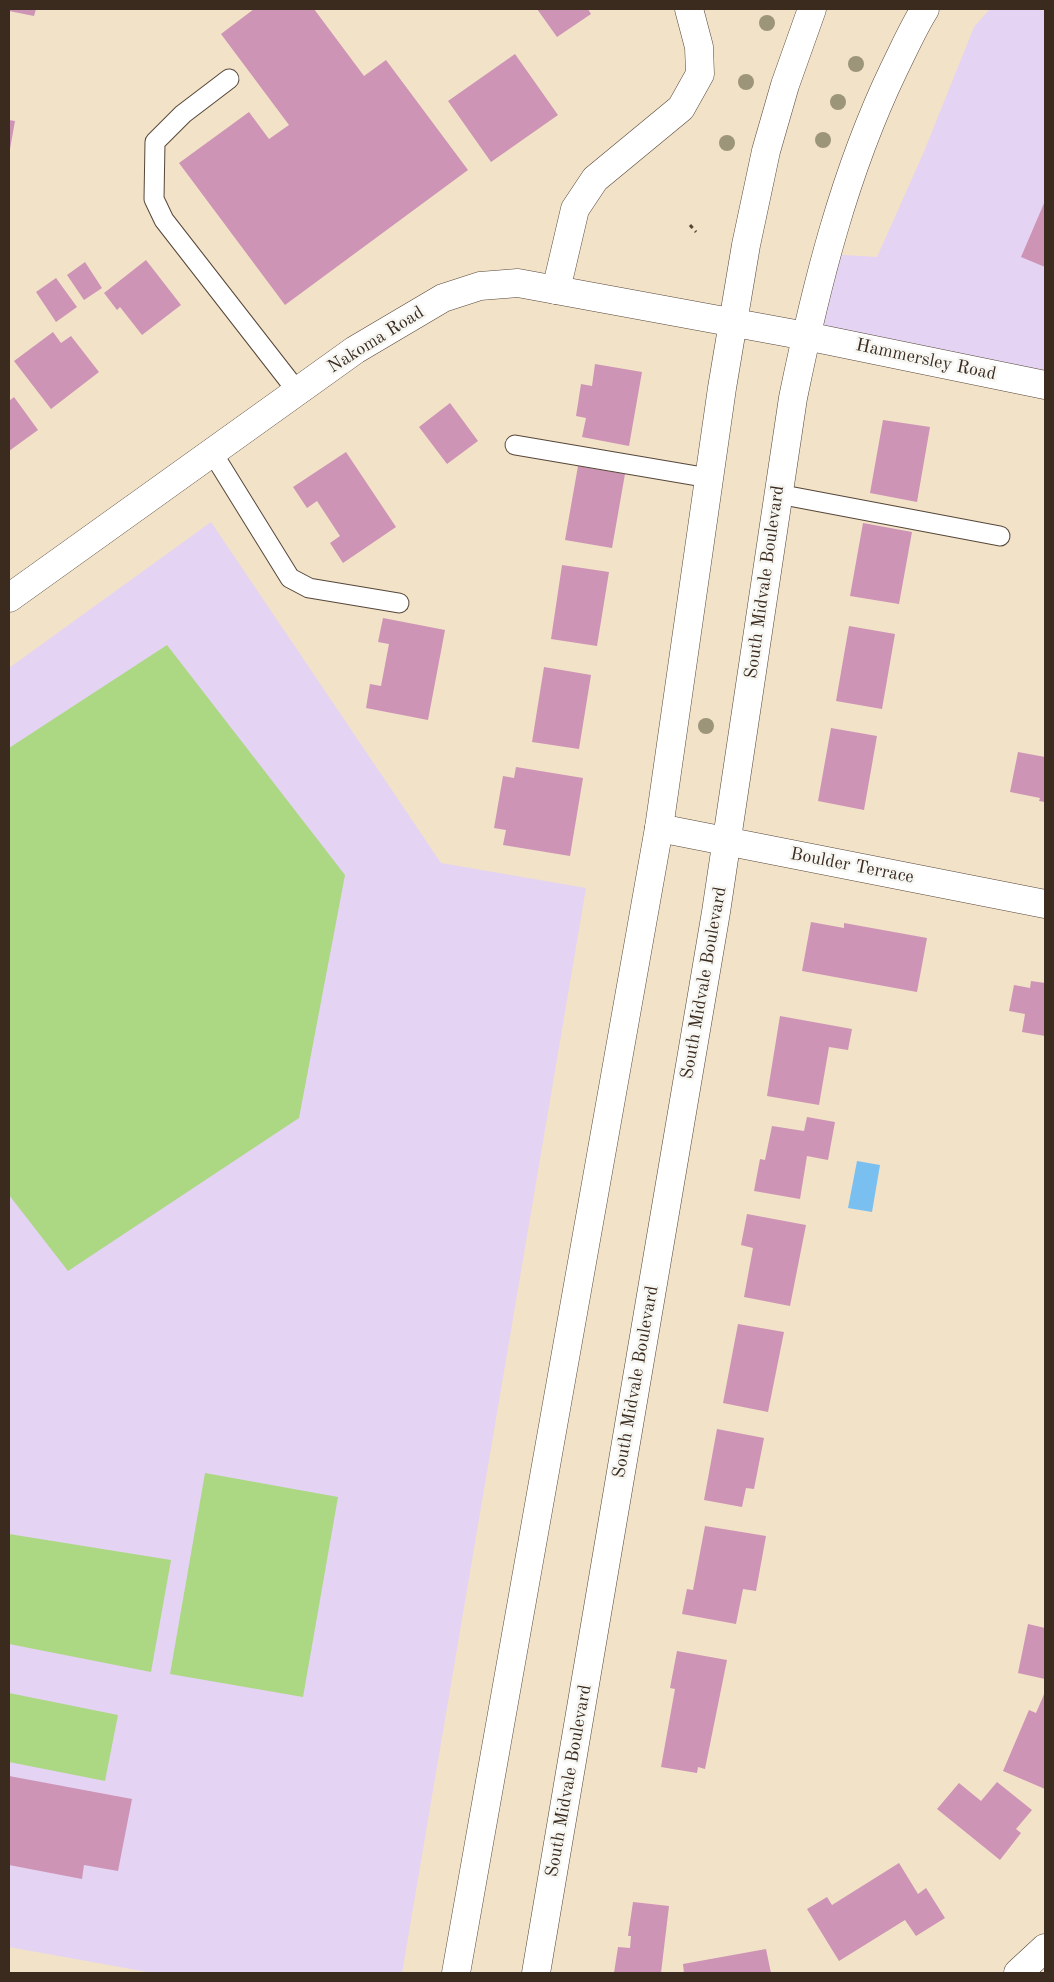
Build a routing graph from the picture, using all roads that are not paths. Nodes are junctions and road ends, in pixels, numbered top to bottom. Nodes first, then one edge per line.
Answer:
1 (689, 9) edge
2 (812, 9) edge
3 (925, 9) edge
4 (229, 79) dead end
5 (556, 290) junction
6 (733, 322) junction
7 (806, 336) junction
8 (1045, 385) edge
9 (297, 391) junction
10 (516, 445) dead end
11 (212, 452) junction
12 (709, 478) junction
13 (778, 494) junction
14 (1000, 536) dead end
15 (9, 598) edge
16 (398, 603) dead end
17 (659, 828) junction
18 (727, 842) junction
19 (1045, 904) edge
20 (1045, 1948) edge
21 (456, 1973) edge
22 (536, 1973) edge
23 (1018, 1973) edge

1 - 5 main road
2 - 6 main road
3 - 7 main road, South Midvale Boulevard
4 - 9 lane
5 - 6 main road, Nakoma Road
5 - 9 main road, Nakoma Road
6 - 7 main road, Nakoma Road
6 - 12 main road
7 - 8 main road, Hammersley Road
7 - 13 main road, South Midvale Boulevard
9 - 11 main road, Nakoma Road
10 - 12 lane
11 - 15 main road, Nakoma Road
11 - 16 lane
12 - 17 main road
13 - 14 lane
13 - 18 main road, South Midvale Boulevard
17 - 18 main road, Boulder Terrace
17 - 21 main road
18 - 19 main road, Boulder Terrace
18 - 22 main road, South Midvale Boulevard
20 - 23 main road

